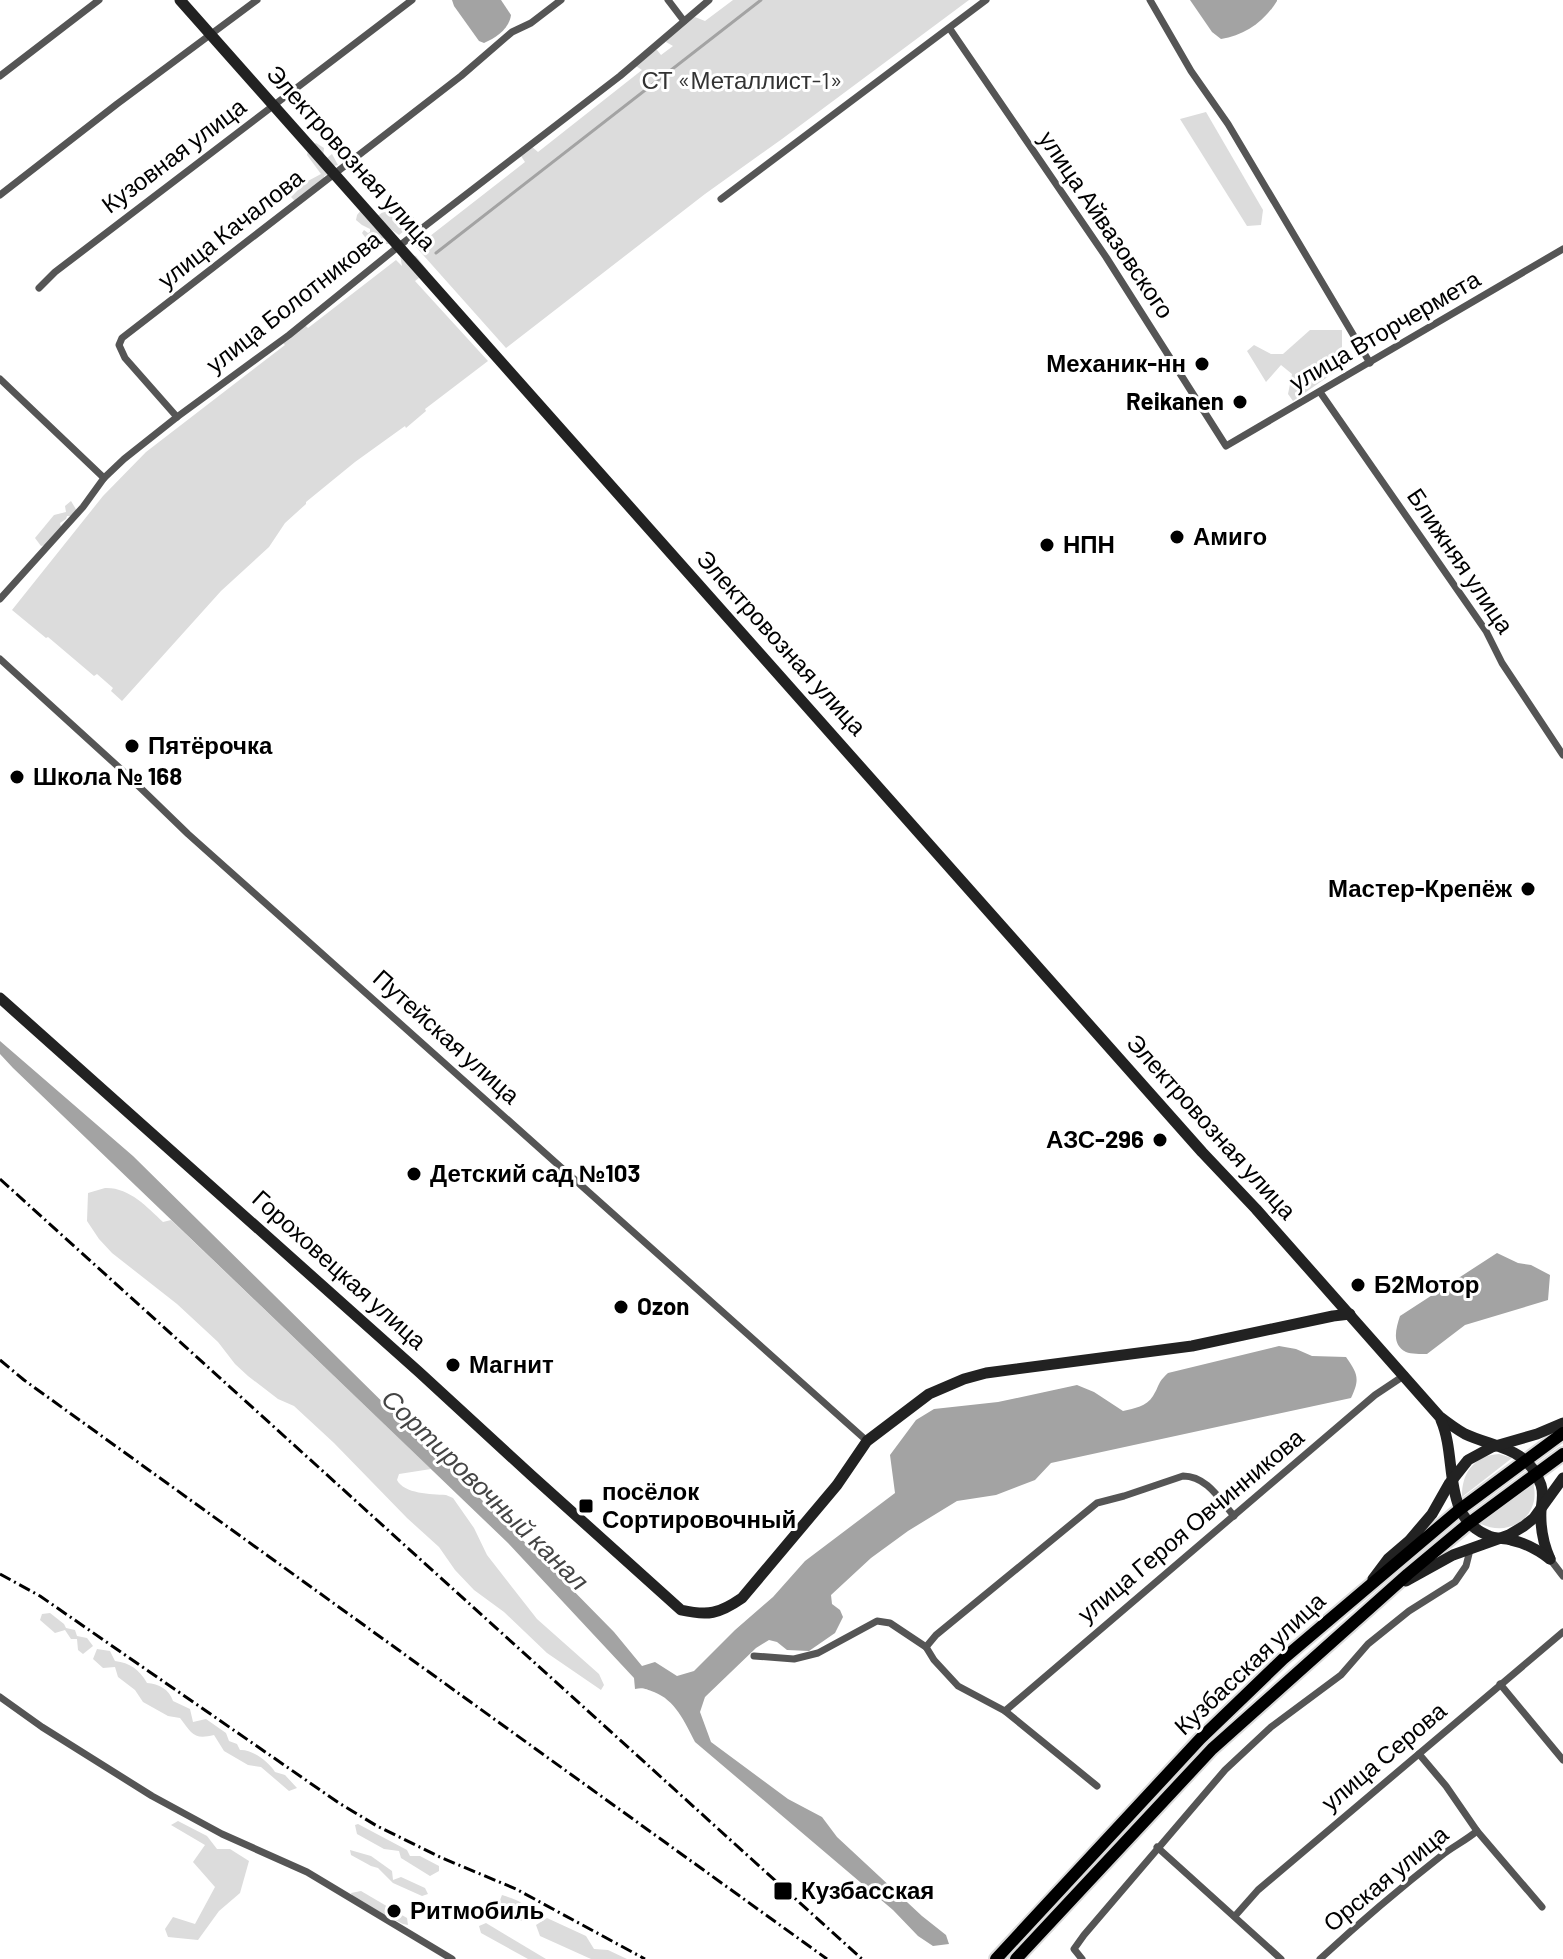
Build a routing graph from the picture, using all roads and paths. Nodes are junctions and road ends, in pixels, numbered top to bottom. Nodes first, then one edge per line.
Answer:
1 (99, 0) edge
2 (180, 0) edge
3 (257, 0) edge
4 (412, 0) edge
5 (561, 0) edge
6 (668, 0) edge
7 (709, 0) edge
8 (986, 0) edge
9 (1150, 0) edge
10 (684, 21) junction
11 (950, 29) junction
12 (212, 35) junction
13 (0, 76) edge
14 (273, 104) junction
15 (335, 174) junction
16 (0, 195) edge
17 (721, 199) dead end
18 (399, 246) junction
19 (1563, 249) edge
20 (39, 288) dead end
21 (1370, 363) junction
22 (0, 379) edge
23 (1320, 392) junction
24 (177, 417) junction
25 (1226, 446) joint
26 (104, 478) junction
27 (0, 599) edge
28 (0, 659) edge
29 (1563, 755) edge
30 (0, 998) edge
31 (1350, 1314) junction
32 (1405, 1375) junction
33 (1439, 1416) junction
34 (1563, 1423) edge
35 (1563, 1433) edge
36 (867, 1441) junction
37 (1498, 1445) junction
38 (1563, 1454) edge
39 (1524, 1460) junction
40 (1536, 1474) junction
41 (1454, 1477) junction
42 (1563, 1478) edge
43 (1541, 1509) junction
44 (1459, 1510) junction
45 (1234, 1516) junction
46 (1468, 1524) junction
47 (1500, 1539) junction
48 (1468, 1549) junction
49 (1550, 1559) junction
50 (1563, 1576) edge
51 (1369, 1585) junction
52 (1379, 1600) junction
53 (1563, 1632) edge
54 (926, 1647) junction
55 (754, 1656) dead end
56 (1500, 1684) junction
57 (0, 1697) edge
58 (1005, 1711) junction
59 (1419, 1754) junction
60 (1563, 1760) edge
61 (1097, 1786) dead end
62 (1477, 1831) junction
63 (1157, 1847) junction
64 (1542, 1907) dead end
65 (1235, 1916) junction
66 (452, 1959) edge
67 (996, 1959) edge
68 (1016, 1959) edge
69 (1082, 1959) edge
70 (1281, 1959) edge
71 (1320, 1959) edge

1 - 13 street
2 - 12 street, Электровозная улица
3 - 12 street
4 - 14 street, Кузовная улица
5 - 15 street, улица Качалова
6 - 10 street
7 - 10 street, улица Болотникова
8 - 11 street
9 - 21 street
10 - 18 street, улица Болотникова
11 - 17 street
11 - 25 street, улица Айвазовского
12 - 14 street, Электровозная улица
12 - 16 street
14 - 15 street, Электровозная улица
14 - 20 street, Кузовная улица
15 - 18 street, Электровозная улица
15 - 24 street, улица Качалова
18 - 24 street, улица Болотникова
18 - 31 street, Электровозная улица
19 - 21 street, улица Вторчермета
21 - 23 street, улица Вторчермета
22 - 26 street
23 - 25 street, улица Вторчермета
23 - 29 street, Ближняя улица
24 - 26 street, улица Болотникова
26 - 27 street, улица Болотникова
28 - 36 street, Путейская улица
30 - 36 street, Гороховецкая улица
31 - 32 street, Электровозная улица
31 - 36 street
32 - 33 street, Электровозная улица
32 - 45 street, улица Героя Овчинникова
33 - 37 street
33 - 41 street
34 - 37 street
35 - 39 main road, Кузбасская улица
37 - 39 street
37 - 41 street
38 - 40 main road, Кузбасская улица
39 - 40 street
39 - 44 main road, Кузбасская улица
40 - 43 street
40 - 46 main road, Кузбасская улица
41 - 44 street
41 - 51 street
42 - 43 street
43 - 47 street
43 - 49 street
44 - 46 street
44 - 51 main road, Кузбасская улица
45 - 54 street
45 - 58 street, улица Героя Овчинникова
46 - 47 street
46 - 52 main road, Кузбасская улица
47 - 48 street
47 - 49 street
48 - 52 street
48 - 63 street
49 - 50 street
51 - 67 main road, Кузбасская улица
52 - 68 main road, Кузбасская улица
53 - 56 street, улица Серова
54 - 55 street
54 - 58 street
56 - 59 street, улица Серова
56 - 60 street
57 - 66 street
58 - 61 street
59 - 62 street
59 - 65 street, улица Серова
62 - 64 street
62 - 71 street, Орская улица
63 - 65 street
63 - 69 street
65 - 70 street

